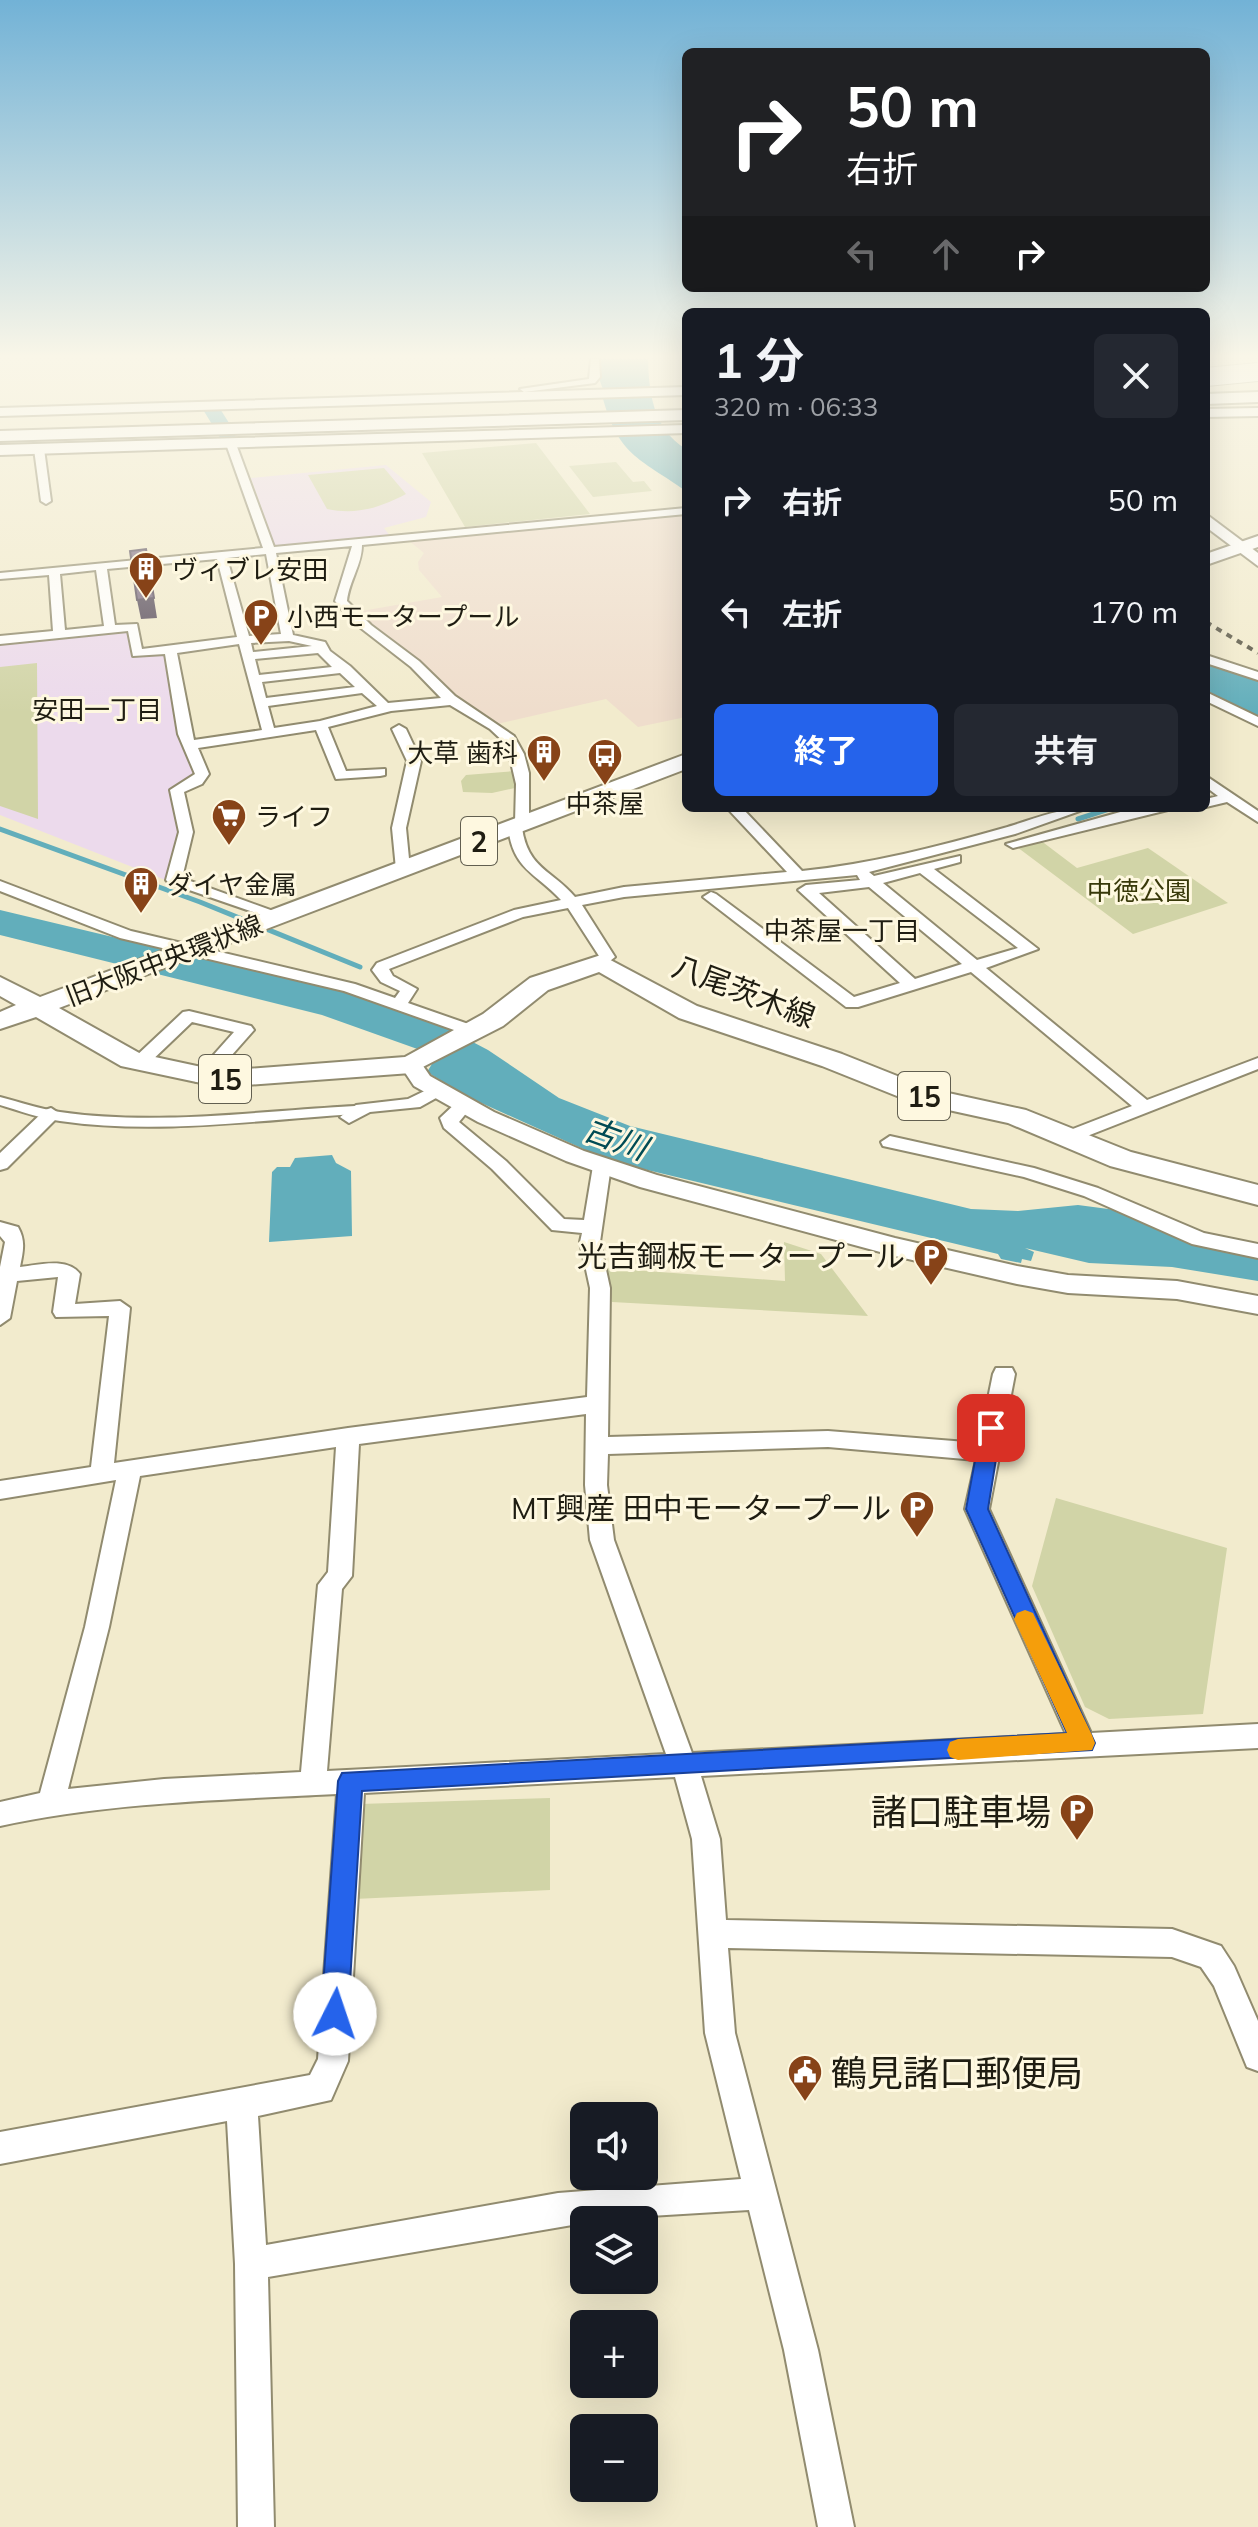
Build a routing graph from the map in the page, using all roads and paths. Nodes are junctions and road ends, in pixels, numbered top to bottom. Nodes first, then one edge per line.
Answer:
1 (43, 477) edge
2 (243, 477) edge
3 (46, 501) dead end
4 (682, 511) edge
5 (1210, 523) edge
6 (1258, 541) edge
7 (357, 543) junction
8 (1238, 548) junction
9 (269, 551) junction
10 (221, 555) junction
11 (1210, 558) edge
12 (1258, 561) edge
13 (101, 567) junction
14 (54, 571) junction
15 (0, 576) edge
16 (110, 629) junction
17 (59, 634) junction
18 (288, 637) junction
19 (0, 640) edge
20 (245, 642) junction
21 (323, 649) junction
22 (170, 650) junction
23 (248, 656) junction
24 (1210, 660) edge
25 (346, 669) junction
26 (1258, 676) edge
27 (254, 679) junction
28 (366, 689) junction
29 (1210, 698) edge
30 (453, 701) junction
31 (261, 703) junction
32 (386, 708) junction
33 (1258, 722) edge
34 (321, 725) junction
35 (399, 729) dead end
36 (269, 733) junction
37 (189, 745) junction
38 (682, 764) edge
39 (380, 772) dead end
40 (1210, 783) edge
41 (1230, 797) junction
42 (1210, 802) edge
43 (744, 812) edge
44 (1070, 812) edge
45 (1150, 812) edge
46 (521, 818) junction
47 (1053, 818) junction
48 (1258, 818) edge
49 (1070, 829) junction
50 (923, 868) junction
51 (403, 869) junction
52 (858, 870) junction
53 (873, 881) junction
54 (803, 883) junction
55 (0, 886) edge
56 (711, 897) junction
57 (604, 900) junction
58 (574, 905) junction
59 (275, 918) junction
60 (188, 951) junction
61 (601, 963) junction
62 (974, 966) junction
63 (0, 985) edge
64 (912, 985) junction
65 (400, 1003) junction
66 (37, 1007) junction
67 (0, 1021) edge
68 (468, 1032) junction
69 (418, 1060) junction
70 (140, 1062) junction
71 (1258, 1063) edge
72 (202, 1078) junction
73 (439, 1089) junction
74 (0, 1101) edge
75 (464, 1105) junction
76 (1144, 1107) junction
77 (51, 1114) junction
78 (352, 1114) joint
79 (1071, 1136) junction
80 (890, 1142) dead end
81 (0, 1164) edge
82 (602, 1166) junction
83 (1258, 1195) edge
84 (592, 1227) junction
85 (0, 1229) edge
86 (1258, 1251) edge
87 (9, 1275) junction
88 (1258, 1305) edge
89 (0, 1318) edge
90 (1004, 1374) dead end
91 (597, 1404) junction
92 (348, 1436) junction
93 (597, 1446) junction
94 (986, 1452) junction
95 (130, 1469) junction
96 (101, 1475) junction
97 (0, 1490) edge
98 (1258, 1736) edge
99 (1083, 1743) junction
100 (682, 1764) junction
101 (351, 1781) junction
102 (313, 1783) junction
103 (51, 1803) junction
104 (0, 1814) edge
105 (711, 1934) junction
106 (1258, 2056) edge
107 (242, 2104) junction
108 (0, 2148) edge
109 (760, 2193) junction
110 (251, 2264) junction
111 (256, 2527) edge
112 (836, 2527) edge

1 - 3 street
2 - 9 street
4 - 7 street
5 - 8 main road
6 - 8 main road
7 - 9 street
7 - 30 street
8 - 11 main road
8 - 12 main road
9 - 10 street
9 - 18 street
10 - 13 street
10 - 20 street
13 - 14 street
13 - 16 street
14 - 15 street
14 - 17 street
16 - 17 street
16 - 22 street
17 - 19 street
18 - 20 street
18 - 21 street
20 - 22 street
20 - 23 street
21 - 23 street
21 - 25 street
22 - 37 street
23 - 27 street
24 - 26 street
25 - 27 street
25 - 28 street
27 - 31 street
28 - 31 street
28 - 32 street
29 - 33 street
30 - 32 street
30 - 46 street
31 - 36 street
32 - 34 street
34 - 36 street
34 - 39 street
35 - 51 street
36 - 37 street
37 - 59 street
38 - 46 main road, 旧大阪中央環状線 / 2
40 - 41 street
41 - 42 street
41 - 48 street
43 - 54 street
44 - 47 street
45 - 49 street
46 - 51 main road, 旧大阪中央環状線 / 2
46 - 58 street
47 - 49 street
47 - 52 street
49 - 50 street
50 - 53 street
50 - 62 street
51 - 59 main road, 旧大阪中央環状線 / 2
52 - 53 street
52 - 54 street
53 - 54 street
53 - 62 street
54 - 56 street
54 - 57 street
54 - 64 street
55 - 60 street
56 - 57 street
56 - 64 street
57 - 58 street
58 - 61 street
58 - 65 street
59 - 60 main road, 旧大阪中央環状線 / 2
60 - 65 street
60 - 66 main road, 旧大阪中央環状線 / 2
61 - 68 main road, 15
61 - 79 main road, 八尾茨木線 / 15
62 - 64 street
62 - 76 street
63 - 66 main road, 15
65 - 68 street
66 - 67 main road, 旧大阪中央環状線 / 2
66 - 70 main road, 15
68 - 69 main road, 15
69 - 72 main road, 15
69 - 73 street
70 - 72 main road, 15
70 - 72 street
71 - 76 street
73 - 75 street
73 - 78 street
74 - 77 street
75 - 82 street
75 - 84 street
76 - 79 street
77 - 78 street
77 - 81 street
79 - 83 main road, 八尾茨木線 / 15
80 - 86 street
82 - 84 street
82 - 88 street
84 - 91 street
85 - 87 street
87 - 89 street
87 - 96 street
90 - 94 street
91 - 92 street
91 - 93 street
92 - 95 street
92 - 102 street
93 - 94 street
93 - 100 street
94 - 99 street
95 - 96 street
95 - 103 street
96 - 97 street
98 - 99 street
99 - 100 street
100 - 101 street
100 - 105 street
101 - 102 street
101 - 107 street
102 - 103 street
103 - 104 street
105 - 106 street
105 - 109 street
107 - 108 street
107 - 110 street
109 - 110 street
109 - 112 street
110 - 111 street

